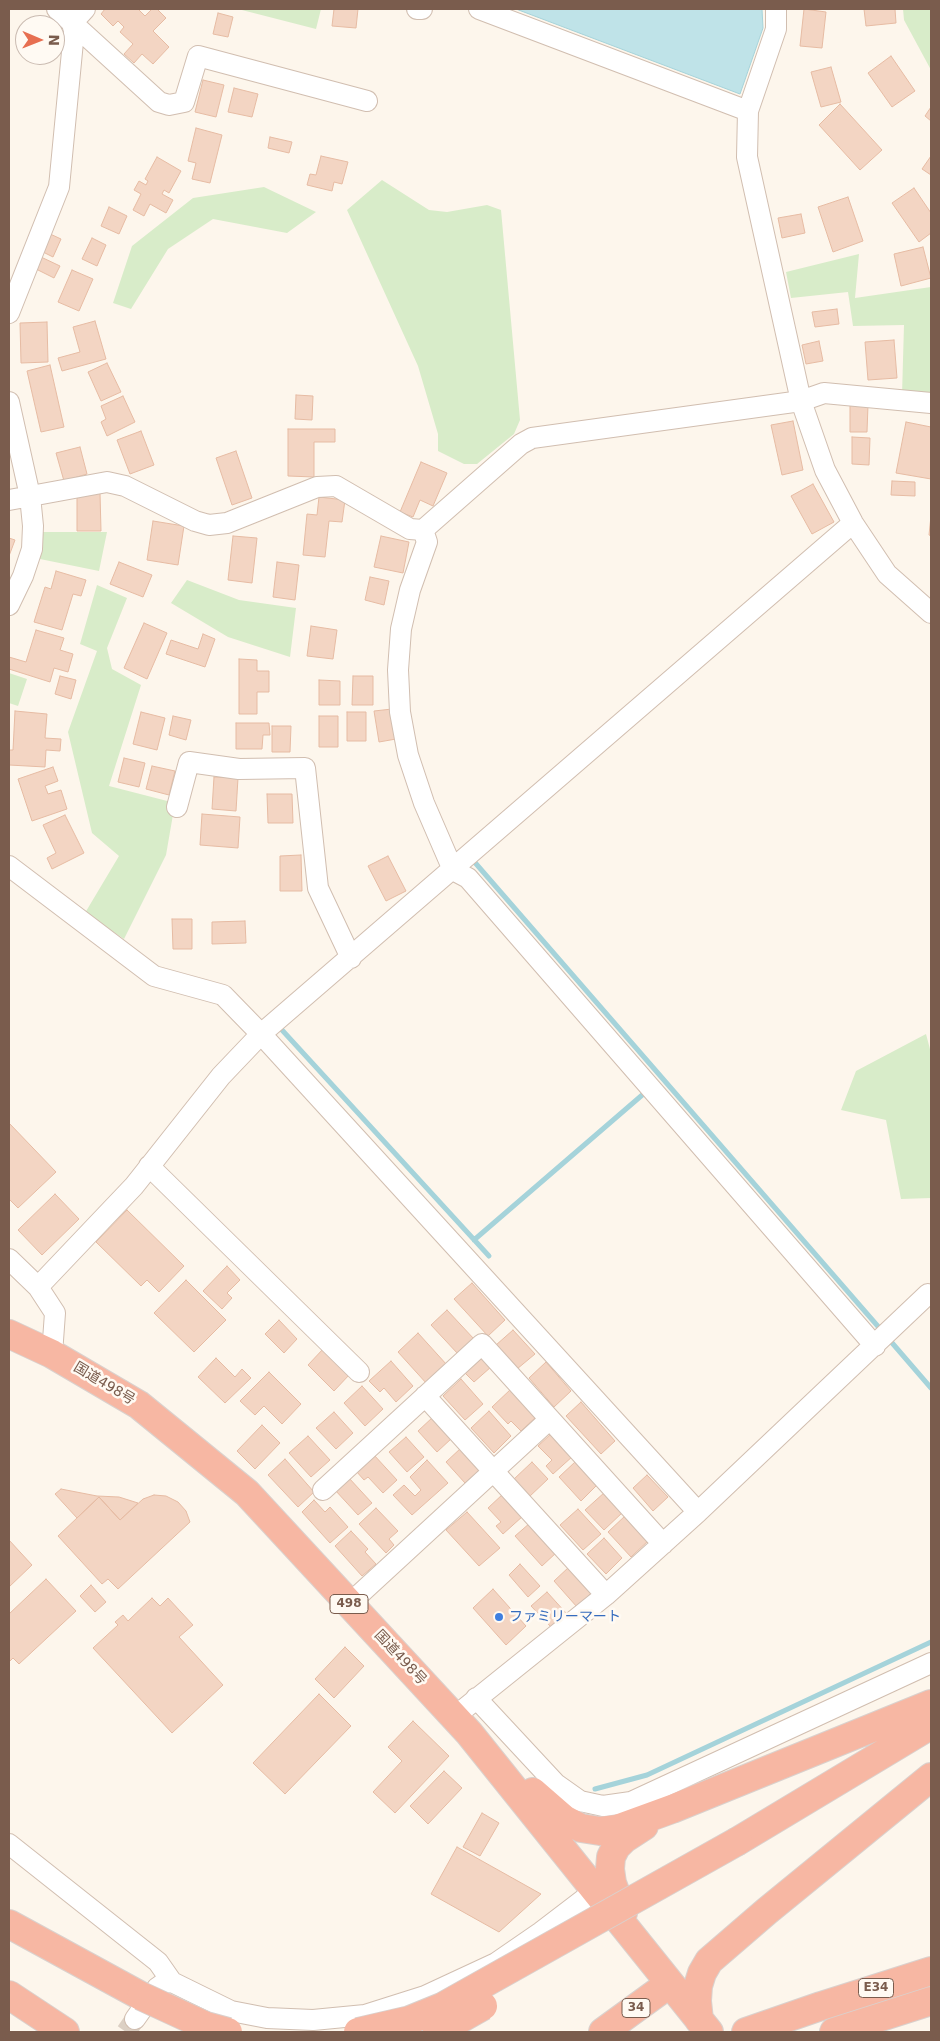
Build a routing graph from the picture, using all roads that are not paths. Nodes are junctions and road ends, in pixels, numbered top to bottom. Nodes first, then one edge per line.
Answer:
1 (57, 9) edge
2 (417, 9) edge
3 (422, 9) edge
4 (479, 9) edge
5 (776, 9) edge
6 (78, 16) edge
7 (367, 101) dead end
8 (748, 111) junction
9 (9, 313) edge
10 (801, 401) junction
11 (9, 402) edge
12 (931, 403) edge
13 (30, 496) junction
14 (9, 500) edge
15 (853, 523) junction
16 (423, 530) junction
17 (9, 605) edge
18 (931, 613) edge
19 (177, 807) dead end
20 (464, 860) junction
21 (9, 866) edge
22 (350, 958) junction
23 (261, 1034) junction
24 (149, 1166) junction
25 (9, 1259) edge
26 (38, 1287) junction
27 (930, 1293) edge
28 (9, 1334) edge
29 (874, 1346) junction
30 (52, 1354) junction
31 (359, 1372) dead end
32 (425, 1396) junction
33 (550, 1419) junction
34 (493, 1471) junction
35 (323, 1490) dead end
36 (698, 1512) junction
37 (663, 1544) junction
38 (606, 1595) junction
39 (349, 1604) junction
40 (931, 1663) edge
41 (476, 1698) junction
42 (931, 1704) edge
43 (462, 1725) junction
44 (931, 1725) edge
45 (931, 1747) edge
46 (931, 1777) edge
47 (672, 1809) junction
48 (9, 1844) edge
49 (742, 1847) junction
50 (596, 1890) junction
51 (9, 1924) edge
52 (633, 1938) junction
53 (650, 1959) junction
54 (709, 1961) junction
55 (931, 1964) edge
56 (931, 1971) edge
57 (172, 1982) junction
58 (669, 1984) junction
59 (9, 1995) edge
60 (931, 2001) edge
61 (821, 2006) junction
62 (138, 2007) junction
63 (704, 2026) edge
64 (65, 2032) edge
65 (228, 2032) edge
66 (358, 2032) edge
67 (437, 2032) edge
68 (603, 2032) edge
69 (746, 2032) edge
70 (834, 2032) edge

1 - 6 street
2 - 3 street
4 - 8 street
5 - 8 street
6 - 7 street
6 - 9 street
8 - 10 street
10 - 12 street
10 - 15 street
10 - 16 street
11 - 13 street
13 - 14 street
13 - 16 street
13 - 17 street
15 - 18 street
15 - 20 street
16 - 20 street
19 - 22 street
20 - 22 street
20 - 29 street
21 - 23 street
22 - 23 street
23 - 24 street
23 - 36 street
24 - 26 street
24 - 31 street
25 - 26 street
26 - 30 street
27 - 29 street
28 - 30 highway, 国道498号 / 498
29 - 36 street
30 - 39 highway, 国道498号 / 498
32 - 33 street
32 - 34 street
32 - 35 street
33 - 34 street
33 - 37 street
34 - 38 street
34 - 39 street
36 - 37 street
37 - 38 street
38 - 41 street
39 - 43 highway, 国道498号 / 498
40 - 41 street
41 - 43 street
42 - 47 highway
43 - 47 highway
43 - 50 highway, 国道498号 / 498
44 - 49 highway
45 - 49 highway
46 - 54 highway
47 - 52 highway
48 - 57 street
49 - 66 highway, bridge
49 - 67 highway, bridge
50 - 52 highway, 国道498号 / 498
50 - 57 street
51 - 62 highway
52 - 53 highway, 国道498号 / 498
53 - 54 highway
53 - 58 highway, 国道498号 / 498
54 - 63 highway
55 - 61 highway
56 - 61 highway, E34
57 - 62 street
58 - 63 highway, 国道498号
58 - 68 highway, 34
59 - 64 highway
60 - 70 highway, E34
61 - 69 highway, E34
62 - 65 highway, bridge

